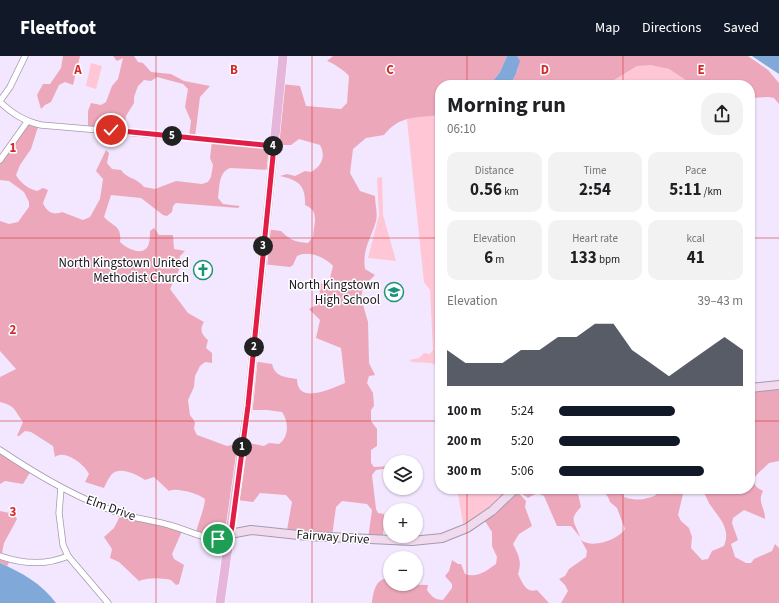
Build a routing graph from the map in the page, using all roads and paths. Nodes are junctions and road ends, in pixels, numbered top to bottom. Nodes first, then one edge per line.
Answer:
1 (25, 56) edge
2 (283, 56) edge
3 (0, 102) edge
4 (27, 122) junction
5 (274, 146) junction
6 (0, 160) edge
7 (779, 385) edge
8 (755, 387) edge
9 (0, 450) edge
10 (61, 488) junction
11 (510, 494) edge
12 (230, 534) junction
13 (0, 556) edge
14 (68, 556) junction
15 (108, 603) edge
16 (220, 603) edge

1 - 3 street
2 - 5 main road
3 - 4 street
4 - 5 street
4 - 6 street
5 - 12 main road
7 - 8 street
9 - 10 street, Elm Drive
10 - 12 street, Elm Drive
10 - 14 street
11 - 12 street, Fairway Drive
12 - 16 main road
13 - 14 street
14 - 15 street

